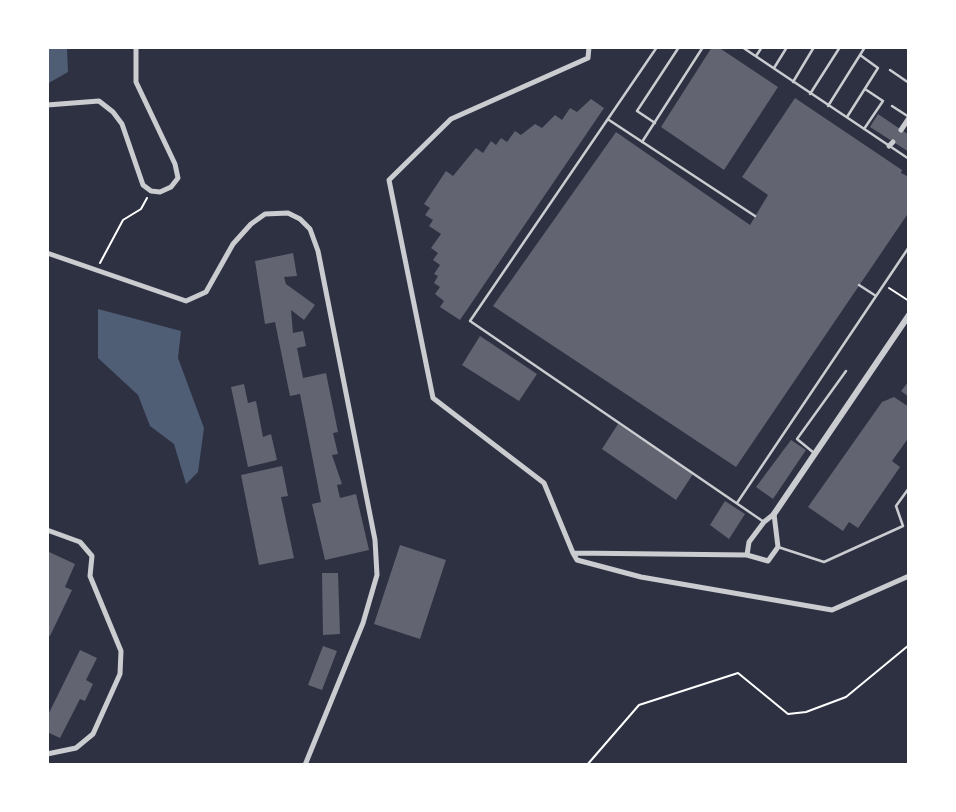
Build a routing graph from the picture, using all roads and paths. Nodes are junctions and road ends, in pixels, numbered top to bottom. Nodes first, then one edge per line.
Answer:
1 (136, 47) edge
2 (589, 47) edge
3 (657, 47) edge
4 (679, 47) edge
5 (703, 47) edge
6 (742, 47) edge
7 (762, 47) edge
8 (787, 47) edge
9 (814, 47) edge
10 (840, 47) edge
11 (865, 47) edge
12 (860, 55) junction
13 (756, 56) junction
14 (774, 69) junction
15 (890, 70) dead end
16 (793, 82) junction
17 (909, 83) edge
18 (865, 89) junction
19 (810, 94) junction
20 (47, 105) edge
21 (828, 106) junction
22 (892, 106) dead end
23 (909, 117) edge
24 (847, 118) junction
25 (609, 120) junction
26 (655, 123) junction
27 (864, 130) junction
28 (901, 130) dead end
29 (642, 142) junction
30 (909, 159) edge
31 (151, 191) junction
32 (755, 216) dead end
33 (909, 247) edge
34 (47, 253) edge
35 (96, 269) junction
36 (884, 284) junction
37 (859, 285) dead end
38 (876, 296) junction
39 (909, 300) edge
40 (908, 319) edge
41 (846, 371) dead end
42 (814, 453) junction
43 (909, 488) edge
44 (737, 504) junction
45 (774, 514) junction
46 (764, 522) junction
47 (47, 530) edge
48 (778, 547) junction
49 (573, 553) junction
50 (747, 555) junction
51 (909, 576) edge
52 (909, 645) edge
53 (47, 754) edge
54 (305, 765) edge
55 (587, 765) edge

1 - 31 street
2 - 49 street
3 - 25 lane
4 - 26 lane
5 - 26 lane
6 - 13 lane
7 - 13 lane
8 - 14 lane
9 - 16 lane
10 - 19 lane
11 - 12 lane
12 - 18 lane
12 - 21 lane
13 - 14 lane
14 - 16 lane
15 - 17 lane
16 - 19 lane
18 - 24 lane
18 - 27 lane
19 - 21 lane
20 - 31 street
21 - 24 lane
22 - 23 lane
23 - 28 street
24 - 27 lane
25 - 29 lane
25 - 44 lane
26 - 29 lane
27 - 30 lane
29 - 32 lane
31 - 35 path
33 - 36 lane
34 - 35 street
35 - 54 street
36 - 38 lane
36 - 39 path
37 - 38 lane
38 - 44 lane
40 - 42 street
41 - 42 lane
42 - 45 street
43 - 48 lane
44 - 46 lane
45 - 46 street
45 - 48 street
46 - 50 street
47 - 53 street
48 - 50 street
49 - 50 street
49 - 51 street
52 - 55 path

